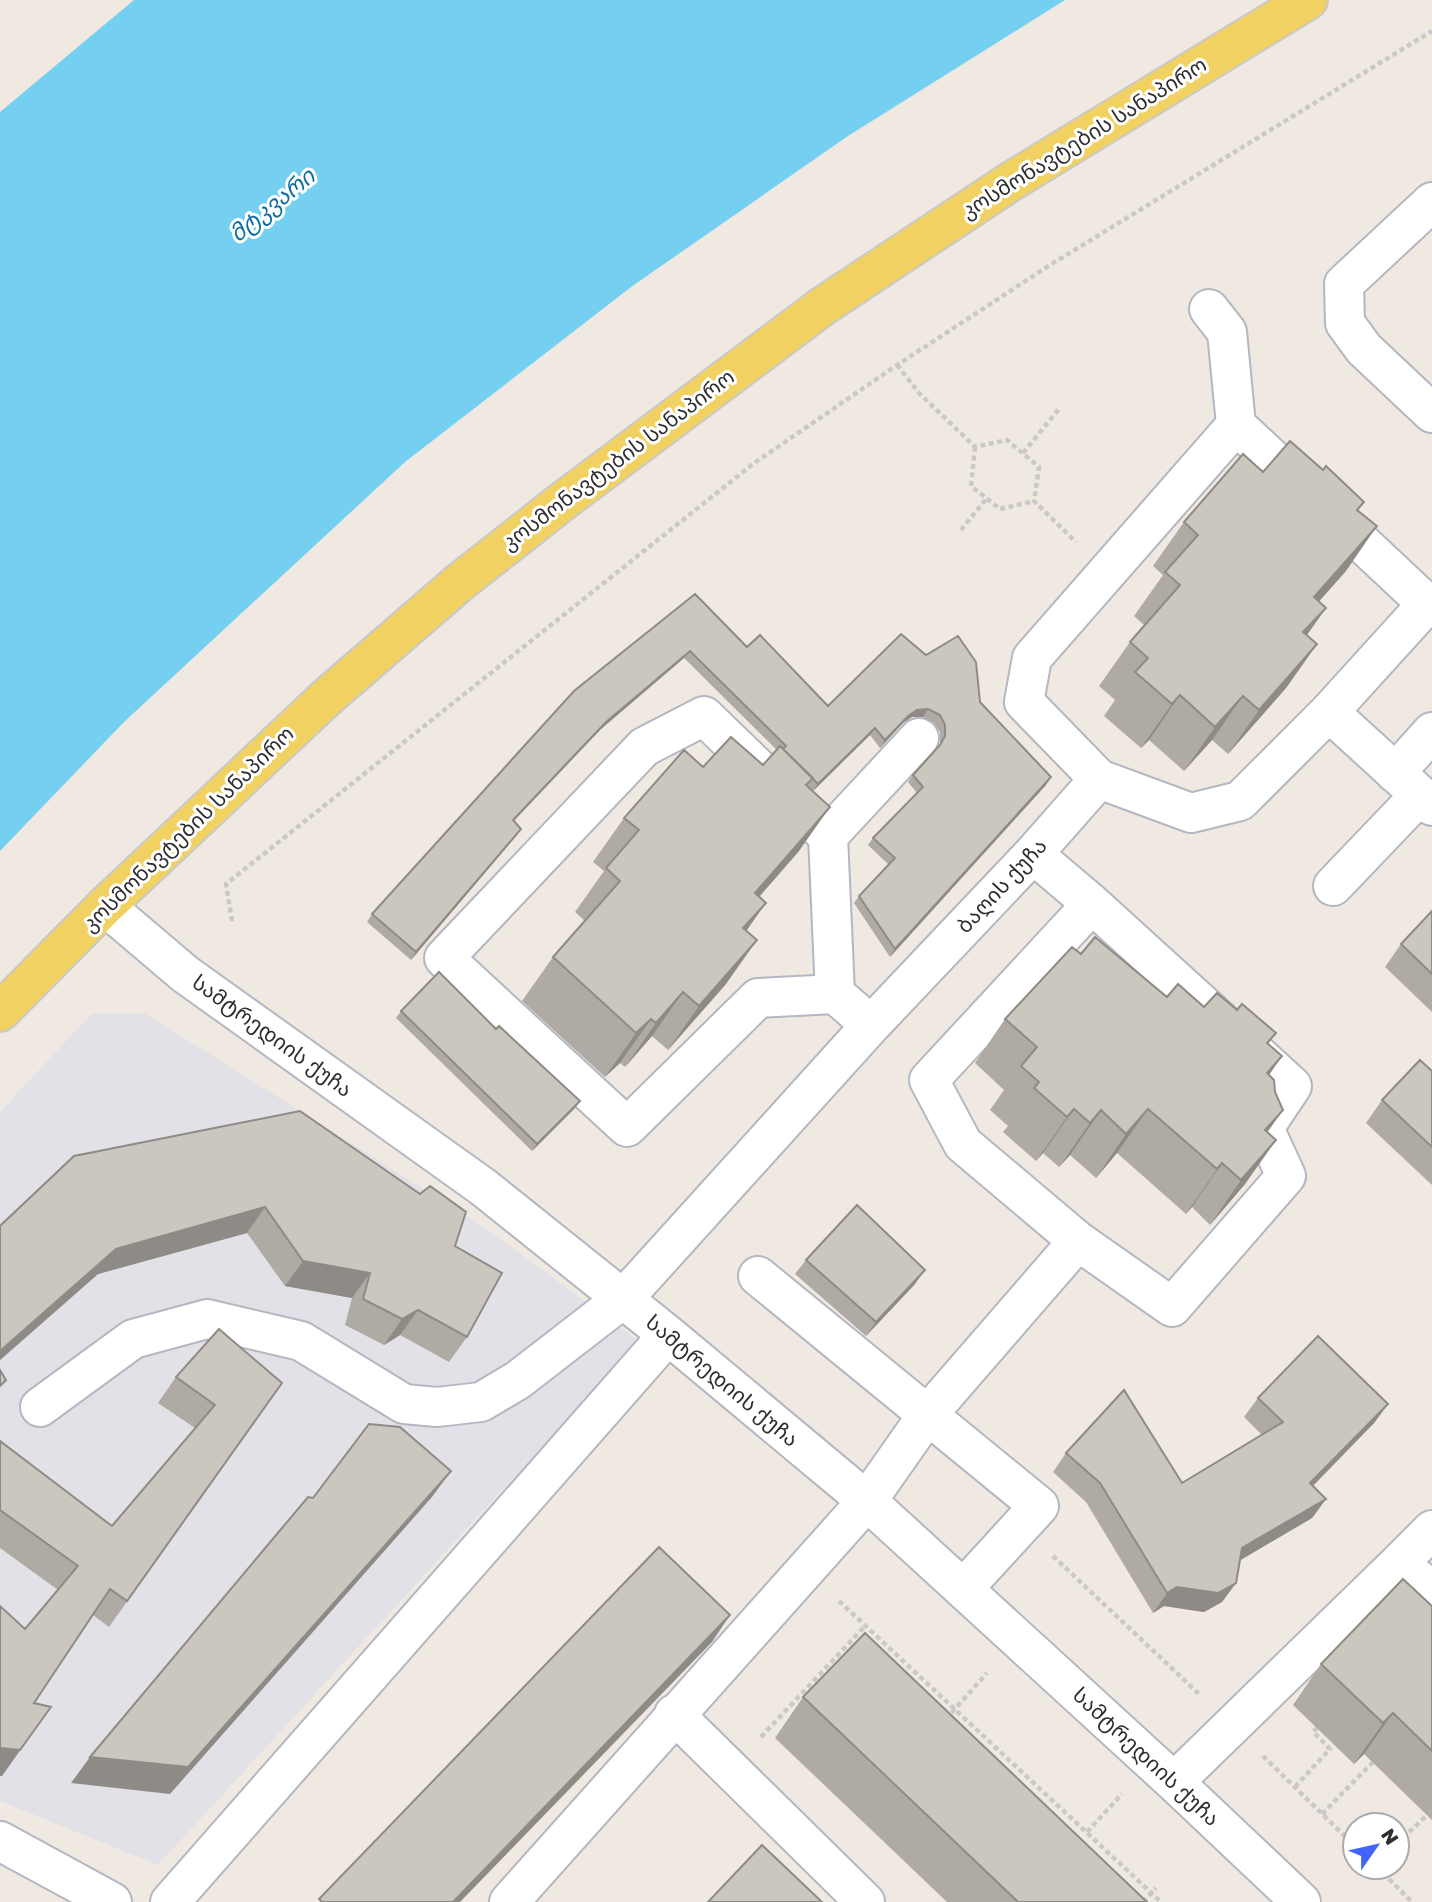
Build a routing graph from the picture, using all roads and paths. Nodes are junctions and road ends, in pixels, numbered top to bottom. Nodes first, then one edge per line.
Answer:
1 (1308, 0) edge
2 (1432, 31) edge
3 (1432, 202) edge
4 (1209, 309) dead end
5 (897, 365) junction
6 (1059, 409) dead end
7 (1432, 413) edge
8 (1236, 425) junction
9 (975, 447) junction
10 (1023, 453) junction
11 (987, 498) junction
12 (1034, 501) junction
13 (961, 530) dead end
14 (1107, 572) junction
15 (1329, 712) junction
16 (1432, 732) edge
17 (919, 738) dead end
18 (1100, 779) junction
19 (1416, 791) edge
20 (828, 836) junction
21 (1033, 854) junction
22 (1333, 886) dead end
23 (1092, 904) junction
24 (105, 906) junction
25 (232, 921) dead end
26 (835, 994) junction
27 (0, 1012) edge
28 (871, 1025) junction
29 (1078, 1241) junction
30 (758, 1276) dead end
31 (624, 1298) junction
32 (668, 1335) junction
33 (40, 1408) dead end
34 (929, 1415) junction
35 (867, 1501) junction
36 (1022, 1527) junction
37 (1432, 1530) edge
38 (1398, 1564) junction
39 (805, 1570) junction
40 (963, 1589) junction
41 (1432, 1590) edge
42 (865, 1626) junction
43 (1018, 1639) junction
44 (955, 1709) junction
45 (674, 1714) junction
46 (946, 1720) edge
47 (1233, 1727) junction
48 (1317, 1728) dead end
49 (1373, 1762) edge
50 (731, 1770) junction
51 (1174, 1782) junction
52 (1295, 1787) junction
53 (1322, 1814) junction
54 (1427, 1815) edge
55 (1072, 1818) junction
56 (1064, 1827) edge
57 (1411, 1830) edge
58 (1341, 1832) edge
59 (0, 1841) edge
60 (1104, 1847) junction
61 (1096, 1856) edge
62 (1391, 1881) edge
63 (1156, 1888) dead end
64 (111, 1902) edge
65 (170, 1902) edge
66 (509, 1902) edge
67 (865, 1902) edge
68 (1143, 1902) edge
69 (1161, 1902) edge
70 (1301, 1902) edge
71 (1412, 1902) edge

1 - 24 main road, კოსმონავტების სანაპირო
2 - 5 path
3 - 7 street
4 - 8 street
5 - 9 path
5 - 25 path
6 - 10 path
8 - 14 street
8 - 15 street
9 - 10 path
9 - 11 path
10 - 12 path
11 - 12 path
11 - 13 path
12 - 14 path
14 - 18 street
15 - 18 street
15 - 19 street
16 - 19 street
17 - 20 street
18 - 21 street, ბაღის ქუჩა
19 - 22 street
20 - 26 street
20 - 26 street
21 - 23 street
21 - 28 street, ბაღის ქუჩა
23 - 29 street
23 - 29 street
24 - 27 main road, კოსმონავტების სანაპირო
24 - 31 street, სამტრედიის ქუჩა
26 - 28 street
28 - 31 street, ბაღის ქუჩა
29 - 34 street
30 - 34 street
31 - 32 street, სამტრედიის ქუჩა
31 - 33 street, ბაღის ქუჩა
32 - 35 street, სამტრედიის ქუჩა
32 - 65 street
34 - 35 street
34 - 36 street
35 - 39 street
35 - 40 street, სამტრედიის ქუჩა
36 - 40 street
36 - 47 path
37 - 38 street
38 - 41 street
38 - 47 street
39 - 42 path
39 - 45 street
40 - 43 street, სამტრედიის ქუჩა
42 - 44 path
42 - 50 path
43 - 44 path
43 - 51 street, სამტრედიის ქუჩა
44 - 46 path
44 - 55 path
45 - 50 street
45 - 66 street
47 - 51 street
47 - 52 path
48 - 52 path
49 - 53 path
50 - 67 street
51 - 70 street, სამტრედიის ქუჩა
52 - 53 path
53 - 58 path
54 - 57 path
55 - 56 path
55 - 60 path
59 - 64 street
60 - 61 path
60 - 69 path
62 - 71 path
63 - 68 path

